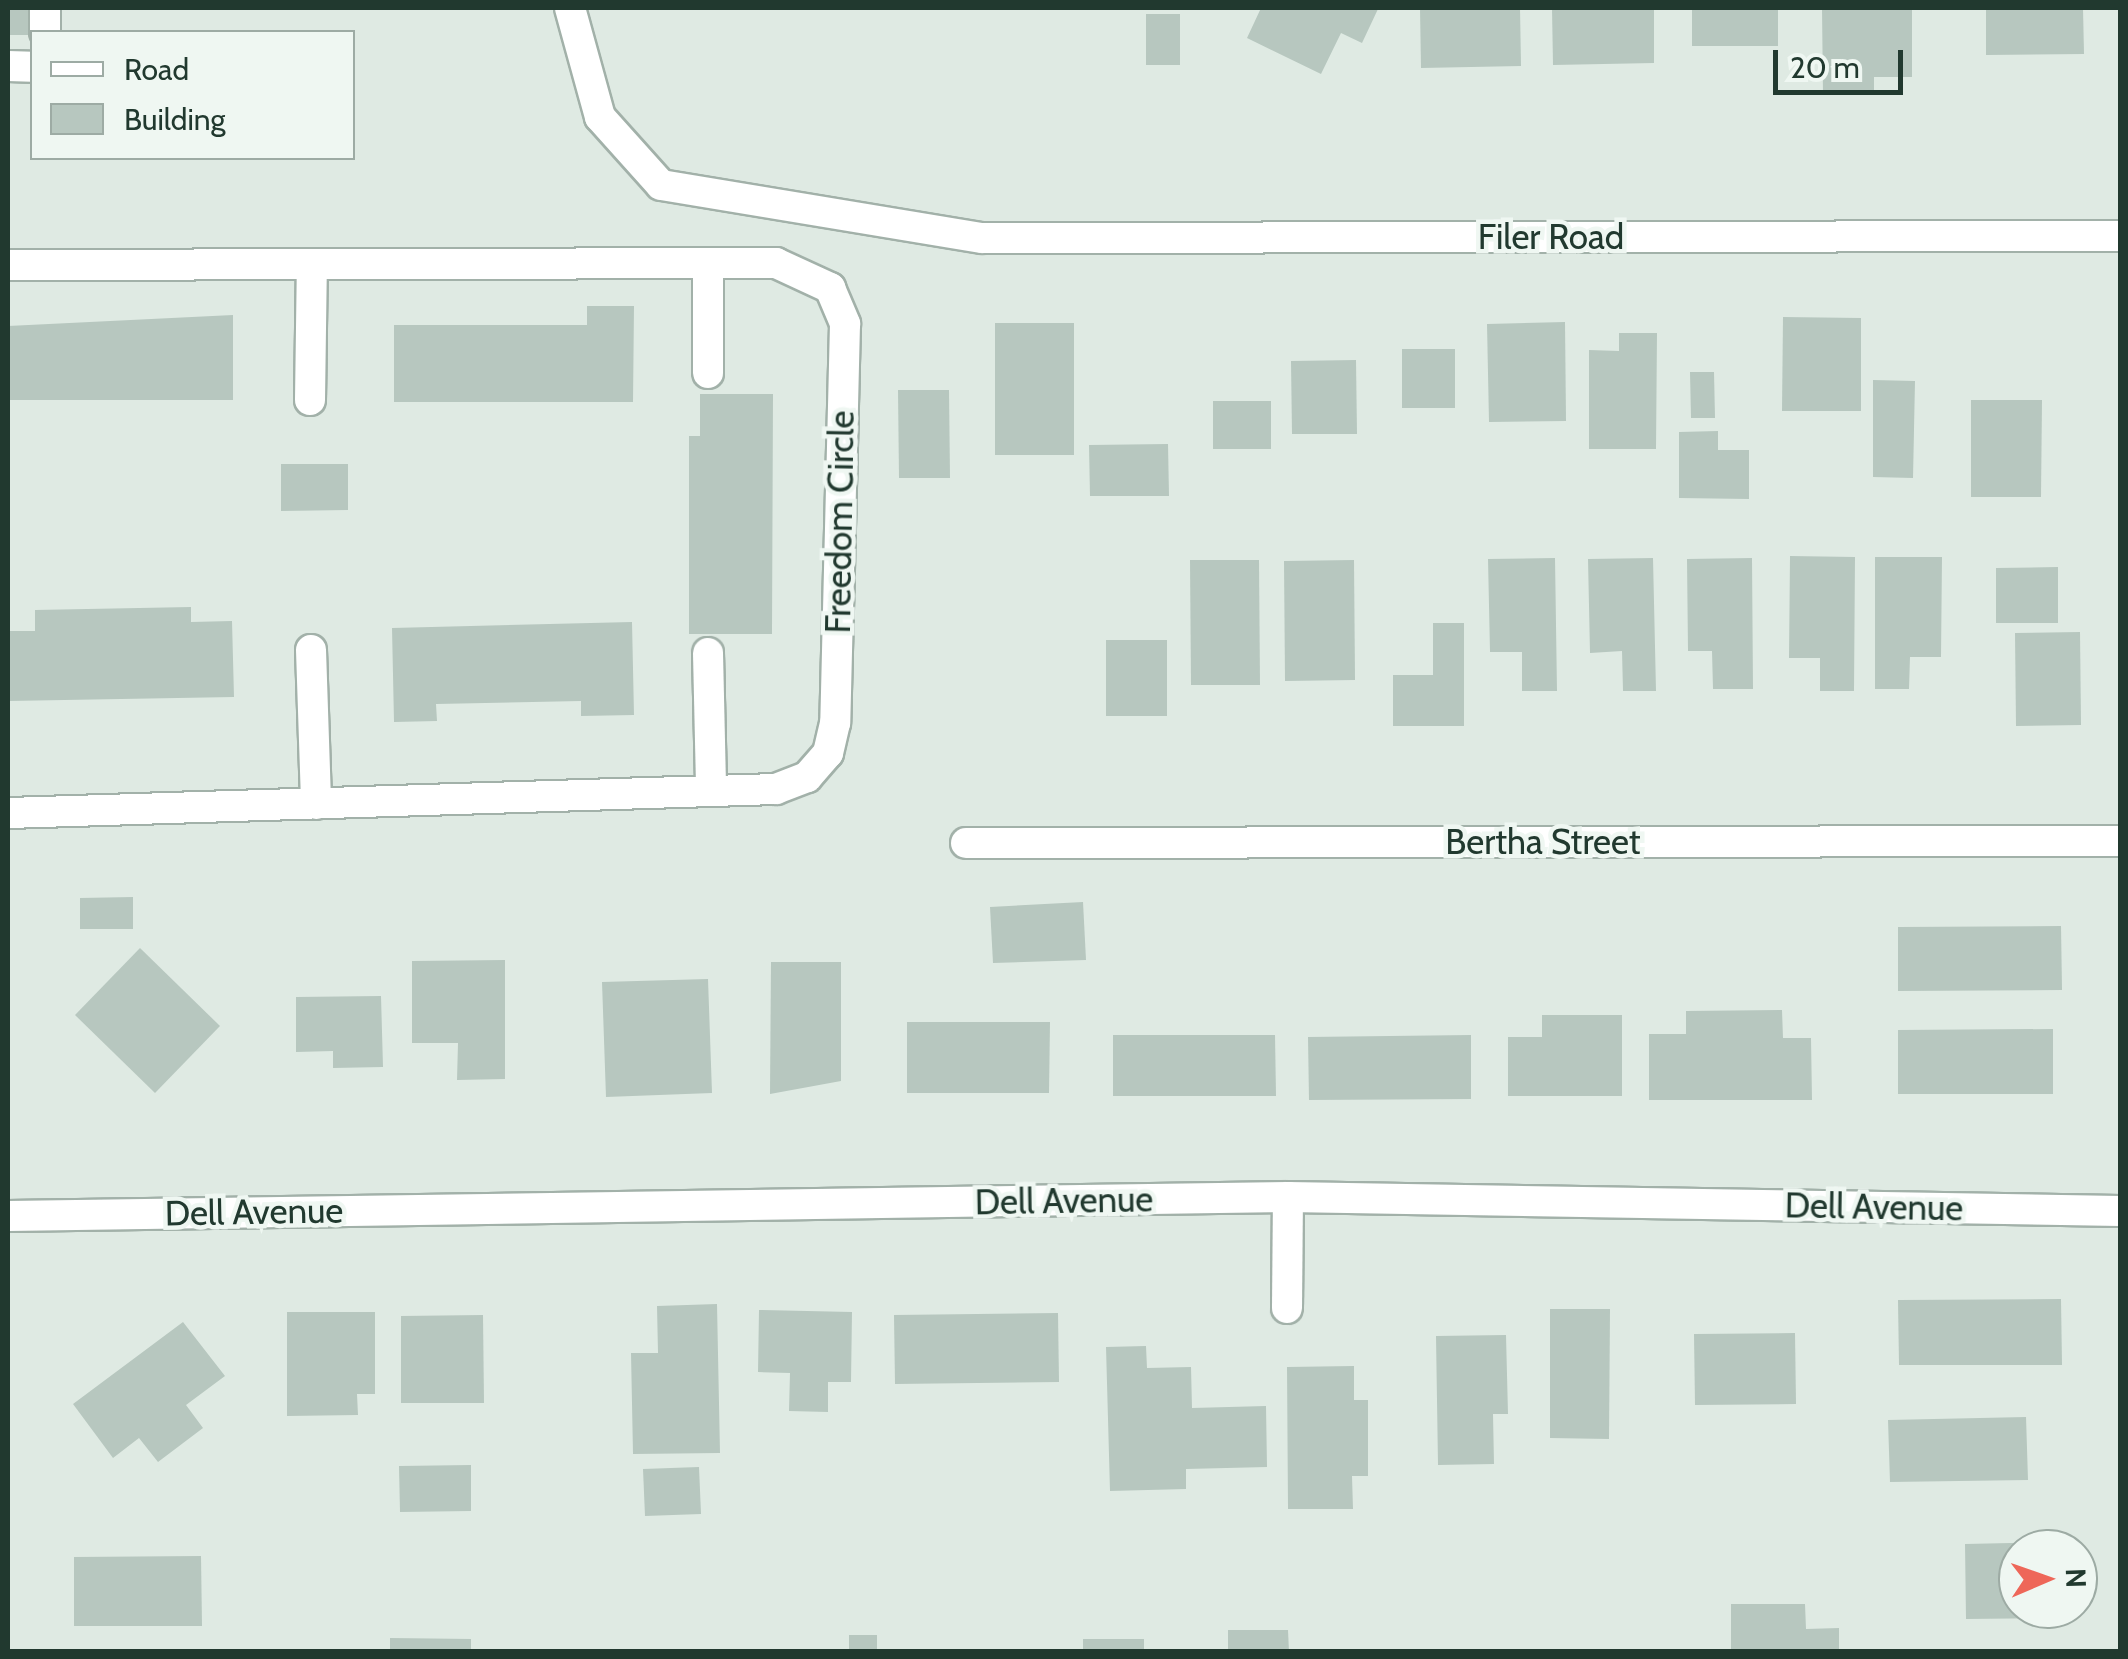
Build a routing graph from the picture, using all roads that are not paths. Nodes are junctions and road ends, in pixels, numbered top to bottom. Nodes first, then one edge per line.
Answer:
1 (570, 8) edge
2 (2120, 236) edge
3 (312, 264) junction
4 (708, 264) junction
5 (8, 266) edge
6 (708, 373) dead end
7 (310, 400) dead end
8 (312, 650) dead end
9 (708, 653) dead end
10 (711, 790) junction
11 (316, 804) junction
12 (8, 813) edge
13 (2120, 841) edge
14 (966, 844) dead end
15 (1288, 1198) junction
16 (2120, 1210) edge
17 (8, 1216) edge
18 (1287, 1308) dead end

1 - 2 street, Filer Road
3 - 4 street, Freedom Circle
3 - 5 street, Freedom Circle
3 - 7 street
4 - 6 street
4 - 10 street, Freedom Circle
8 - 11 street
9 - 10 street
10 - 11 street, Freedom Circle
11 - 12 street, Freedom Circle
13 - 14 street, Bertha Street
15 - 16 street, Dell Avenue
15 - 17 street, Dell Avenue
15 - 18 street

